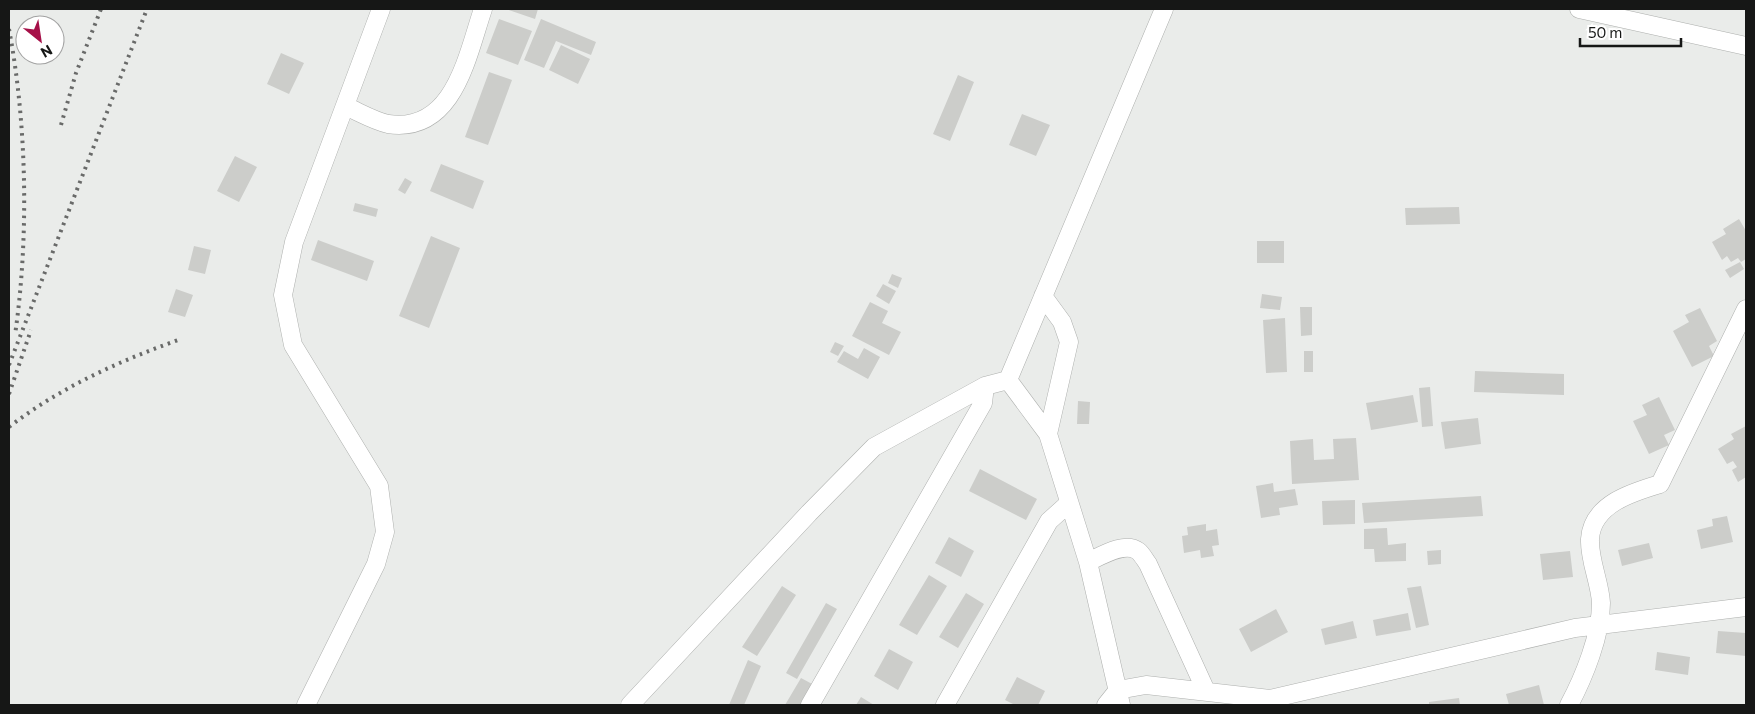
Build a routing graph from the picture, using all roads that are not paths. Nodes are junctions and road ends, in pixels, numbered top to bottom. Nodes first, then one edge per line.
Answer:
1 (381, 9) edge
2 (483, 9) edge
3 (1164, 9) edge
4 (1578, 9) edge
5 (1746, 46) edge
6 (345, 106) junction
7 (1043, 296) junction
8 (1746, 309) edge
9 (1008, 380) junction
10 (985, 386) junction
11 (1048, 434) junction
12 (1069, 503) junction
13 (1088, 562) junction
14 (1746, 607) edge
15 (1598, 625) junction
16 (1206, 691) junction
17 (1120, 697) edge
18 (306, 705) edge
19 (630, 705) edge
20 (810, 705) edge
21 (945, 705) edge
22 (1106, 705) edge
23 (1569, 705) edge

1 - 6 street
2 - 6 street
3 - 7 street
4 - 5 street
6 - 18 street
7 - 9 street
7 - 11 street
8 - 15 street
9 - 10 street
9 - 11 street
10 - 19 street
10 - 20 street
11 - 12 street
12 - 13 street
12 - 21 street
13 - 16 street
13 - 17 street
14 - 15 street
15 - 16 street
15 - 23 street
16 - 17 street
17 - 22 street

